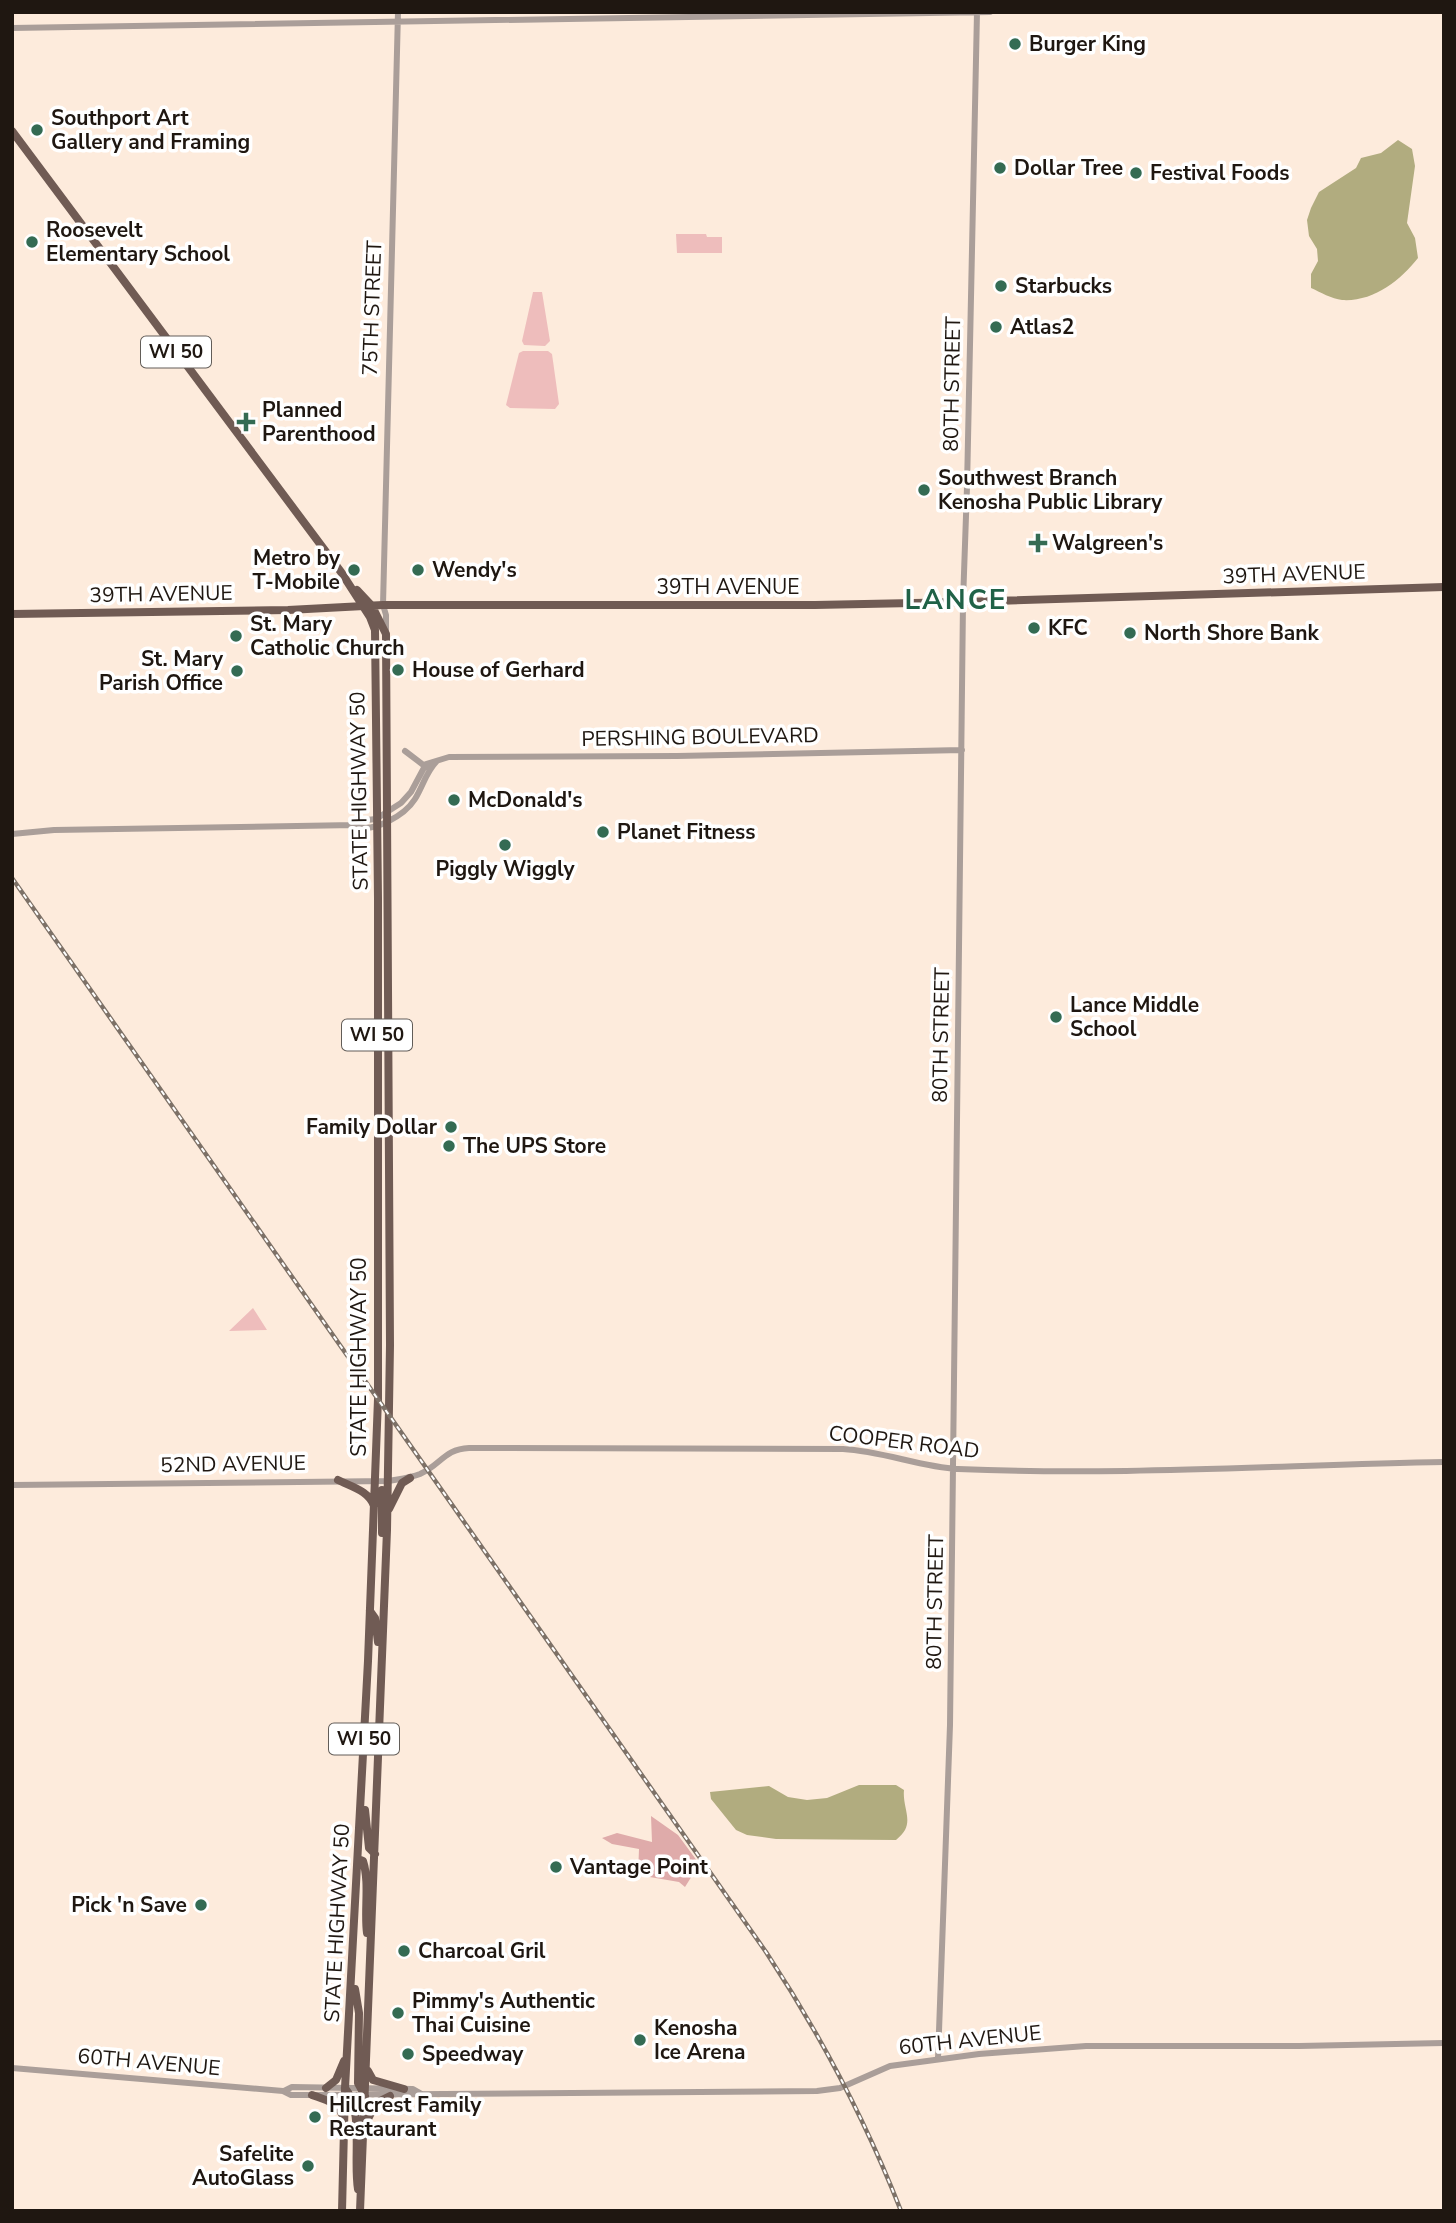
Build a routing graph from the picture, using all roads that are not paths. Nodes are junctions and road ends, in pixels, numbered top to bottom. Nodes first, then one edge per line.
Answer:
1 (398, 12) edge
2 (990, 12) edge
3 (977, 13) edge
4 (398, 22) junction
5 (12, 28) edge
6 (12, 131) edge
7 (1444, 587) edge
8 (963, 602) junction
9 (383, 605) junction
10 (367, 606) junction
11 (12, 614) edge
12 (377, 616) junction
13 (375, 630) junction
14 (386, 634) junction
15 (962, 750) junction
16 (405, 751) dead end
17 (427, 768) junction
18 (388, 816) junction
19 (377, 818) junction
20 (355, 825) junction
21 (377, 828) junction
22 (12, 834) edge
23 (378, 1413) junction
24 (446, 1454) joint
25 (1444, 1462) edge
26 (955, 1469) junction
27 (410, 1478) junction
28 (338, 1480) junction
29 (376, 1480) junction
30 (387, 1481) junction
31 (12, 1485) edge
32 (374, 1508) junction
33 (387, 1514) junction
34 (385, 1553) junction
35 (370, 1611) junction
36 (381, 1658) junction
37 (363, 1769) junction
38 (375, 1854) junction
39 (358, 1859) junction
40 (370, 1954) junction
41 (352, 1976) junction
42 (1444, 2042) edge
43 (348, 2048) junction
44 (938, 2059) junction
45 (366, 2064) junction
46 (12, 2068) edge
47 (326, 2088) junction
48 (404, 2089) junction
49 (283, 2091) junction
50 (363, 2091) junction
51 (347, 2093) junction
52 (420, 2093) junction
53 (313, 2095) junction
54 (390, 2096) junction
55 (345, 2122) junction
56 (364, 2128) junction
57 (360, 2208) edge
58 (341, 2211) edge

1 - 4 street, 75TH STREET
2 - 3 street
3 - 4 street
3 - 8 street, 80TH STREET
4 - 5 street
4 - 9 street, 75TH STREET
6 - 10 main road, STATE HIGHWAY 50 / WI 50
7 - 8 main road, 39TH AVENUE
8 - 9 main road, 39TH AVENUE
8 - 15 street, 80TH STREET
9 - 10 main road, 39TH AVENUE
9 - 12 street, 75TH STREET
9 - 14 street, 75TH STREET
10 - 11 main road, 39TH AVENUE
10 - 12 main road, STATE HIGHWAY 50 / WI 50
10 - 13 main road, STATE HIGHWAY 50 / WI 50
12 - 13 street, 75TH STREET
12 - 14 main road, STATE HIGHWAY 50 / WI 50
13 - 19 main road, STATE HIGHWAY 50 / WI 50
14 - 18 main road, STATE HIGHWAY 50 / WI 50
15 - 17 street, PERSHING BOULEVARD
15 - 26 street, 80TH STREET
16 - 17 street
17 - 18 street, PERSHING BOULEVARD
18 - 19 street, PERSHING BOULEVARD
18 - 21 street, PERSHING BOULEVARD
18 - 30 main road, STATE HIGHWAY 50 / WI 50
19 - 20 street, PERSHING BOULEVARD
19 - 21 main road, STATE HIGHWAY 50 / WI 50
20 - 21 street, PERSHING BOULEVARD
20 - 22 street, PERSHING BOULEVARD
21 - 23 main road, STATE HIGHWAY 50 / WI 50
23 - 29 main road, STATE HIGHWAY 50 / WI 50
23 - 30 main road
24 - 26 street, COOPER ROAD
24 - 27 street, 52ND AVENUE
25 - 26 street, COOPER ROAD
26 - 44 street, 80TH STREET
27 - 30 street, 52ND AVENUE
27 - 33 main road
28 - 29 street, 52ND AVENUE
28 - 31 street, 52ND AVENUE
28 - 32 main road
29 - 30 street, 52ND AVENUE
29 - 32 main road, STATE HIGHWAY 50 / WI 50
29 - 34 main road
30 - 33 main road, STATE HIGHWAY 50 / WI 50
32 - 35 main road, STATE HIGHWAY 50 / WI 50
33 - 34 main road, STATE HIGHWAY 50 / WI 50
34 - 36 main road, STATE HIGHWAY 50 / WI 50
35 - 36 main road
35 - 37 main road, STATE HIGHWAY 50 / WI 50
36 - 38 main road, STATE HIGHWAY 50 / WI 50
37 - 38 main road
37 - 39 main road, STATE HIGHWAY 50 / WI 50
38 - 40 main road, STATE HIGHWAY 50 / WI 50
39 - 40 main road
39 - 41 main road, STATE HIGHWAY 50 / WI 50
40 - 45 main road, STATE HIGHWAY 50 / WI 50
41 - 43 main road, STATE HIGHWAY 50 / WI 50
41 - 50 main road
42 - 44 street, 60TH AVENUE
43 - 47 main road
43 - 51 main road, STATE HIGHWAY 50 / WI 50
44 - 52 street, 60TH AVENUE
45 - 48 main road
45 - 50 main road, STATE HIGHWAY 50 / WI 50
46 - 49 street, 60TH AVENUE
47 - 49 street, 60TH AVENUE
47 - 51 street, 60TH AVENUE
48 - 50 street, 60TH AVENUE
48 - 52 street, 60TH AVENUE
49 - 53 street, 60TH AVENUE
50 - 51 street, 60TH AVENUE
50 - 54 street, 60TH AVENUE
50 - 56 main road, STATE HIGHWAY 50 / WI 50
51 - 53 street, 60TH AVENUE
51 - 55 main road, STATE HIGHWAY 50 / WI 50
51 - 57 main road
52 - 54 street, 60TH AVENUE
53 - 55 main road
54 - 56 main road
55 - 58 main road, STATE HIGHWAY 50 / WI 50
56 - 57 main road, STATE HIGHWAY 50 / WI 50

